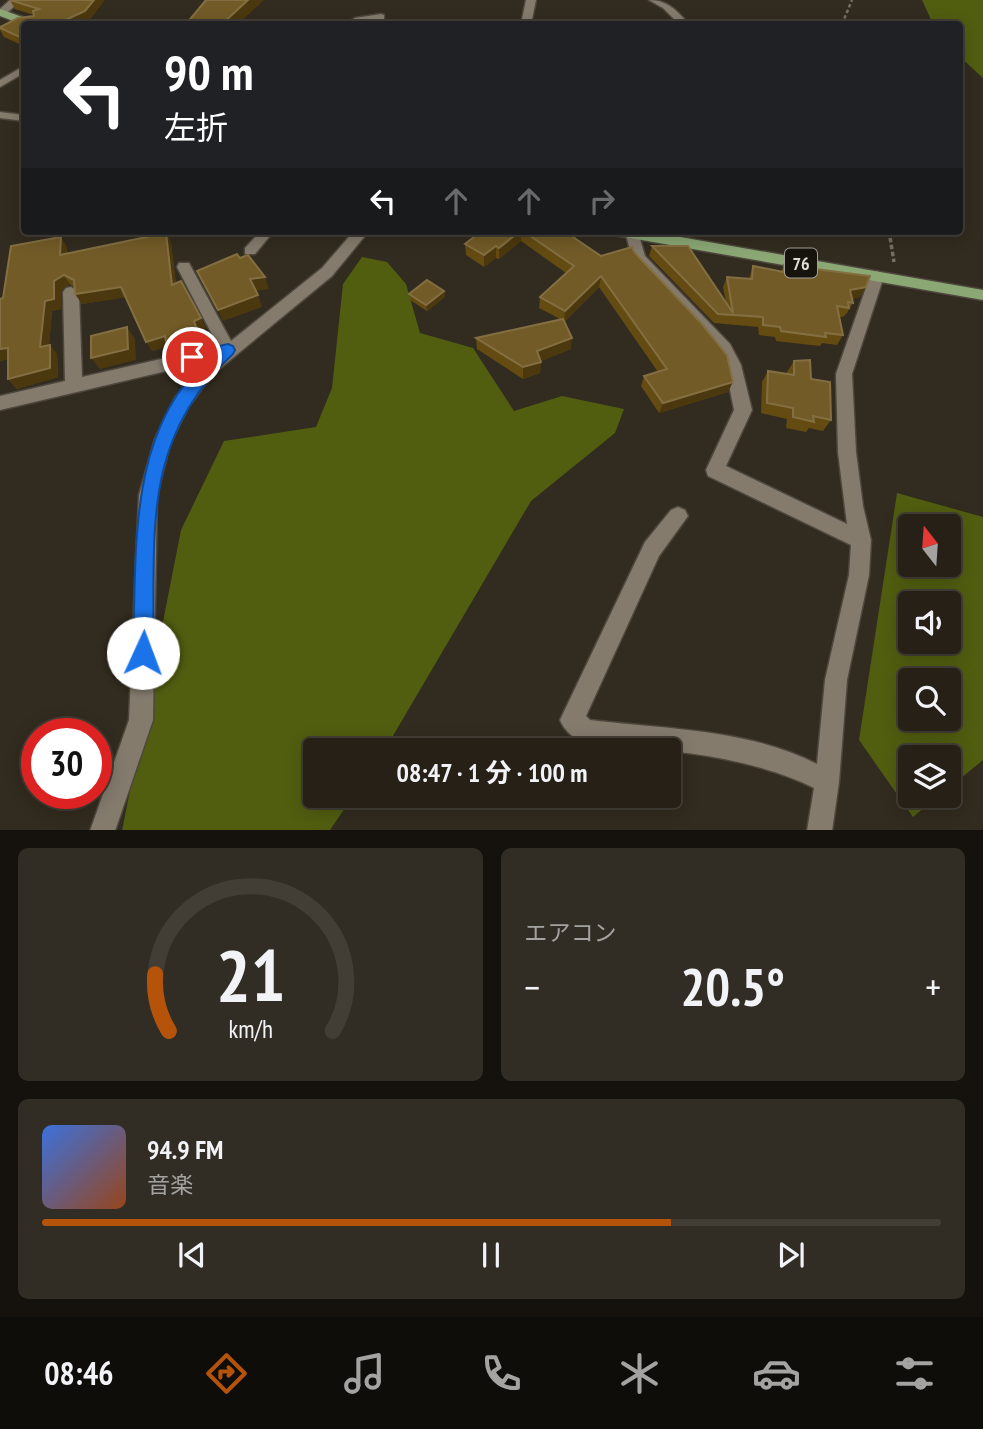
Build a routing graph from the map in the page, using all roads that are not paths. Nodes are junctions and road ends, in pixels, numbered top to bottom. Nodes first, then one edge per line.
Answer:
1 (16, 0) edge
2 (654, 0) edge
3 (533, 1) edge
4 (1, 12) edge
5 (381, 17) dead end
6 (20, 19) junction
7 (25, 21) edge
8 (356, 21) edge
9 (527, 21) edge
10 (681, 21) edge
11 (10, 26) edge
12 (21, 71) edge
13 (0, 84) edge
14 (0, 115) edge
15 (21, 118) edge
16 (264, 235) edge
17 (359, 235) edge
18 (627, 235) edge
19 (638, 235) edge
20 (250, 251) dead end
21 (184, 267) dead end
22 (887, 278) junction
23 (71, 292) edge
24 (983, 295) edge
25 (228, 350) junction
26 (74, 386) junction
27 (0, 403) edge
28 (678, 516) dead end
29 (861, 540) junction
30 (827, 782) junction
31 (102, 830) edge
32 (819, 830) edge

1 - 4 street
2 - 10 lane
3 - 9 street
4 - 6 main road
5 - 8 lane
6 - 7 main road
6 - 11 lane
12 - 13 lane
14 - 15 lane
16 - 20 lane
17 - 25 street
18 - 29 street
19 - 22 main road, 76
21 - 25 street
22 - 24 main road, 76
22 - 29 street
23 - 26 street
25 - 26 street
25 - 31 street
26 - 27 street
28 - 30 street
29 - 30 street
30 - 32 street

